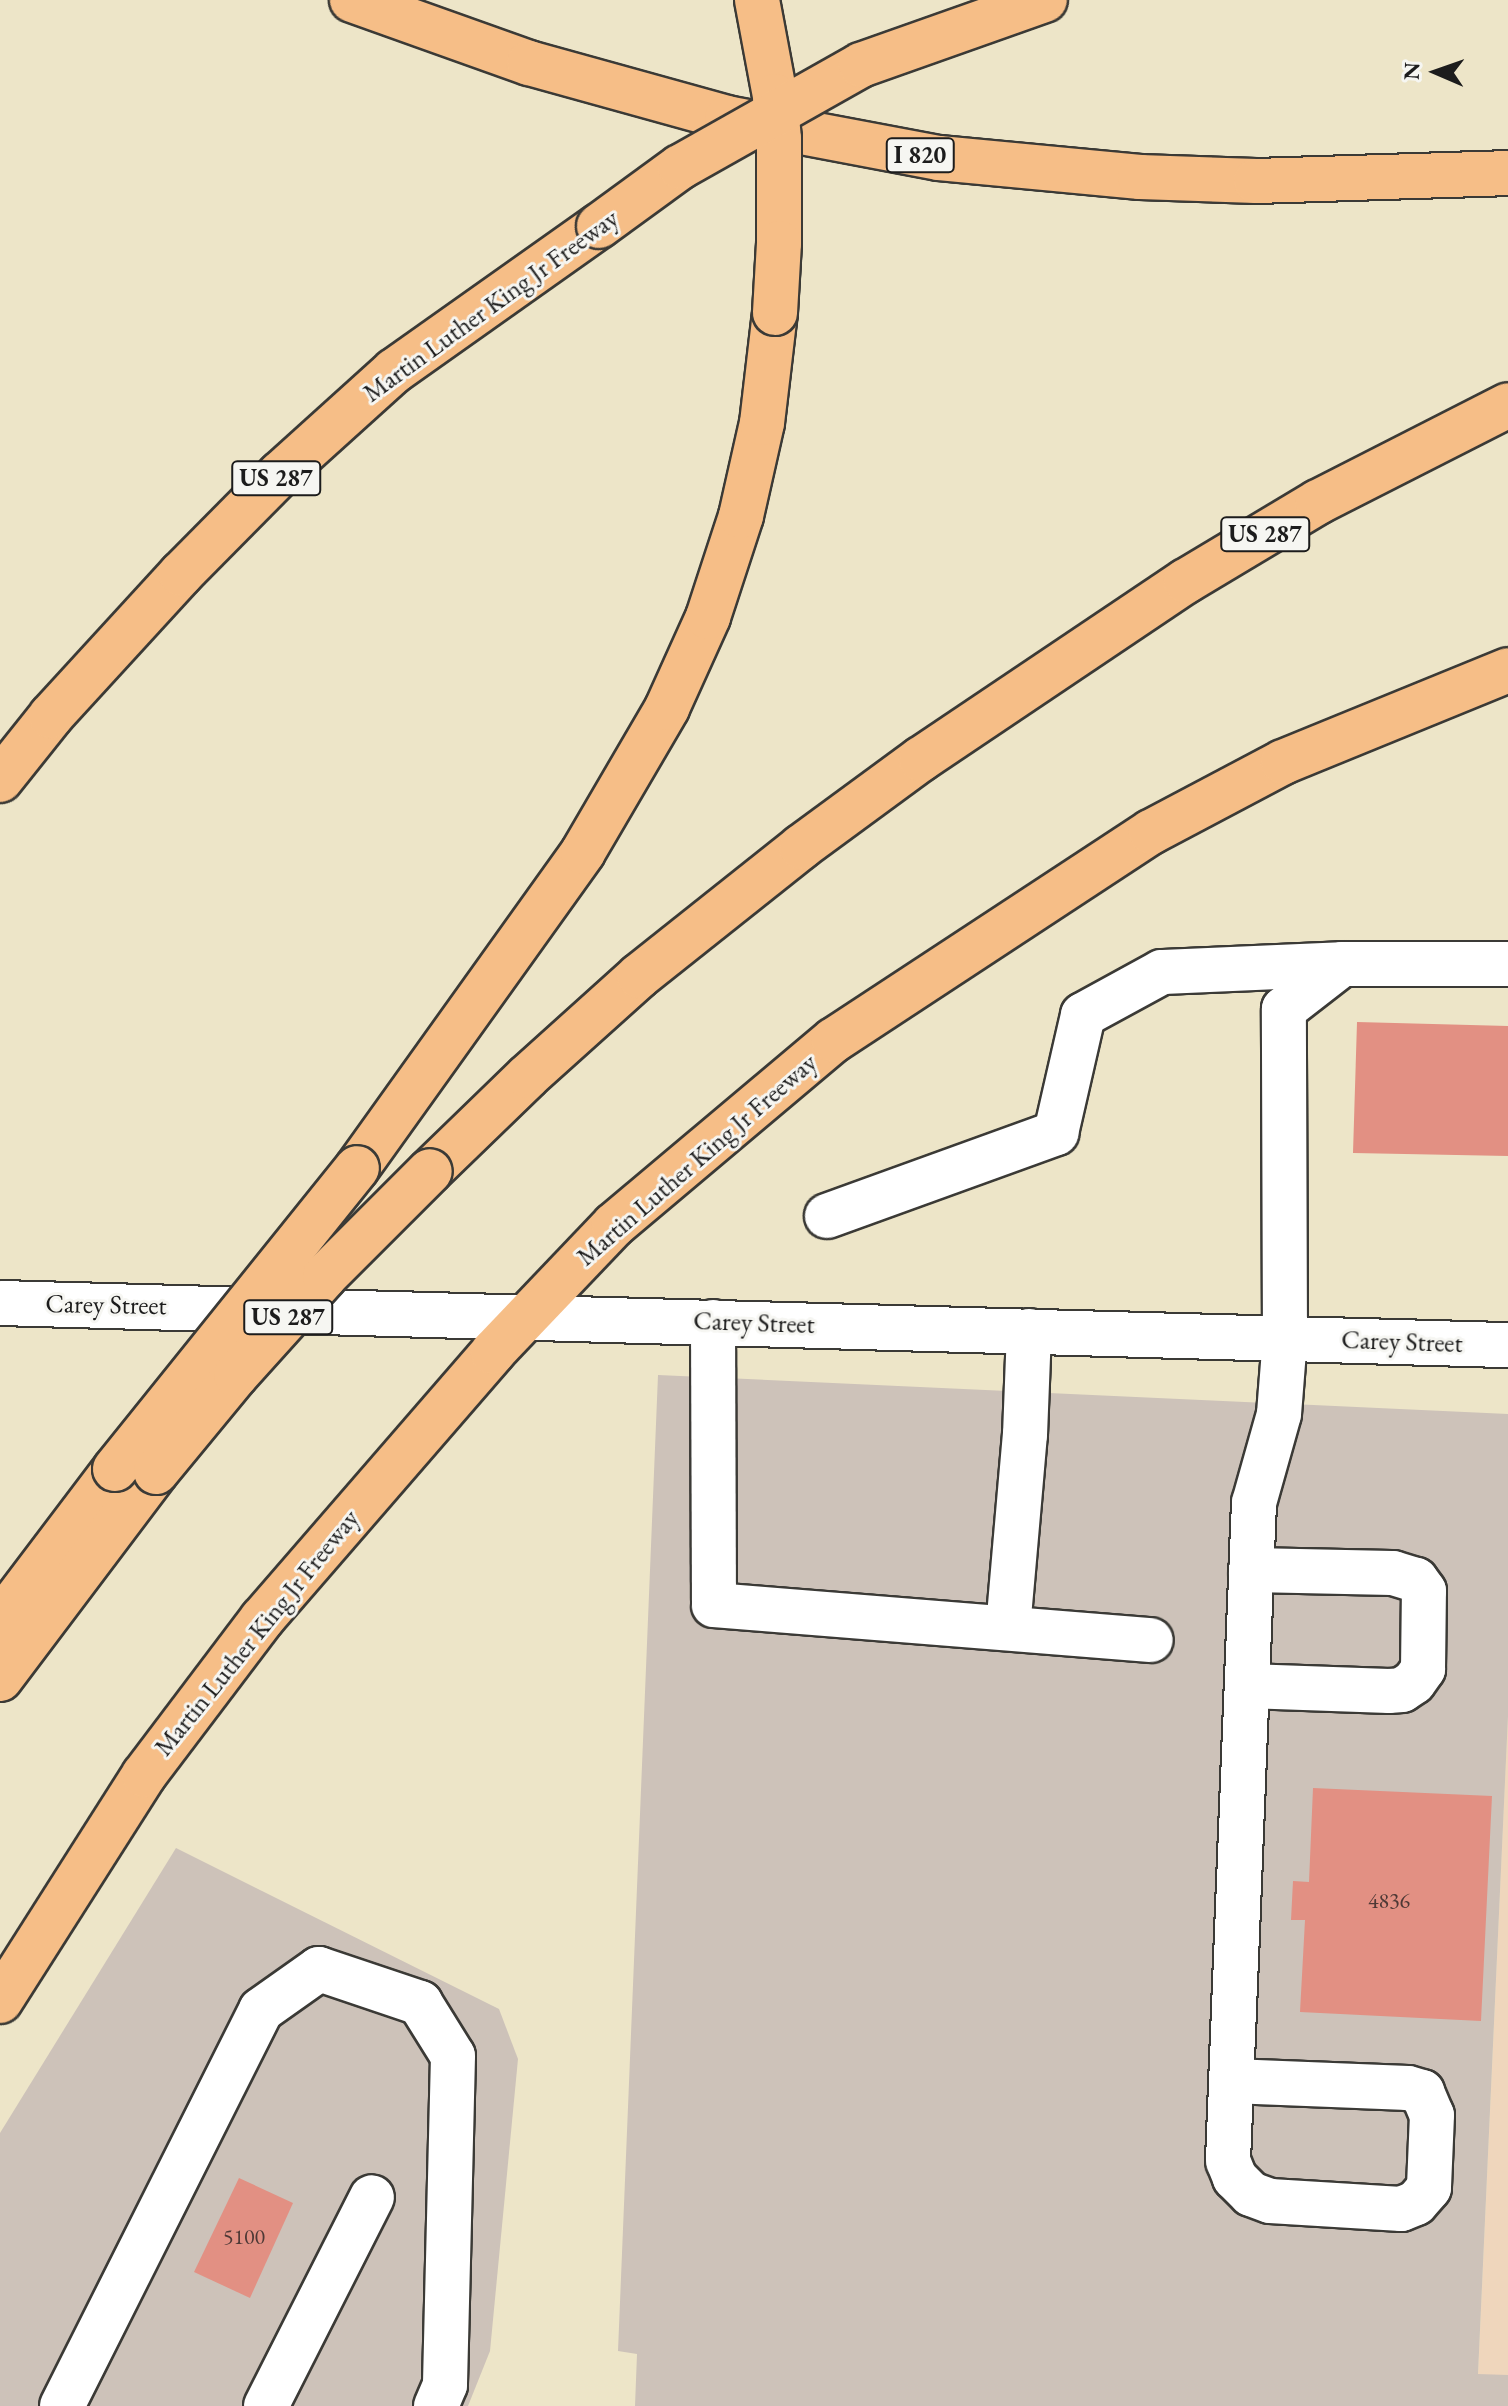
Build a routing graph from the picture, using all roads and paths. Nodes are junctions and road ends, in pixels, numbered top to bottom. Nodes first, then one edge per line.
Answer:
1 (352, 0) edge
2 (757, 0) edge
3 (1045, 0) edge
4 (1508, 173) edge
5 (1508, 405) edge
6 (1508, 670) edge
7 (0, 780) edge
8 (1342, 964) junction
9 (1508, 964) edge
10 (827, 1216) dead end
11 (0, 1303) edge
12 (526, 1317) junction
13 (713, 1322) junction
14 (1029, 1331) junction
15 (1285, 1338) junction
16 (1508, 1345) edge
17 (136, 1471) junction
18 (1251, 1570) junction
19 (0, 1621) edge
20 (1008, 1628) junction
21 (1151, 1640) dead end
22 (0, 1679) edge
23 (1247, 1686) junction
24 (0, 2001) edge
25 (1231, 2081) junction
26 (372, 2197) dead end
27 (62, 2406) edge
28 (266, 2406) edge
29 (436, 2406) edge

1 - 4 main road, I 820
2 - 17 main road, bridge
3 - 7 main road, Martin Luther King Jr Freeway / US 287, bridge
5 - 17 main road, US 287, bridge
6 - 12 main road, Martin Luther King Jr Freeway
8 - 9 street
8 - 10 street
8 - 15 street
11 - 12 street, Carey Street
12 - 13 street, Carey Street
12 - 24 main road, Martin Luther King Jr Freeway
13 - 14 street, Carey Street
13 - 20 street
14 - 15 street, Carey Street
14 - 20 street
15 - 16 street, Carey Street
15 - 18 street
17 - 19 main road
17 - 22 main road, US 287
18 - 23 street
18 - 23 street
20 - 21 street
23 - 25 street
25 - 25 street
26 - 28 street
27 - 29 street

